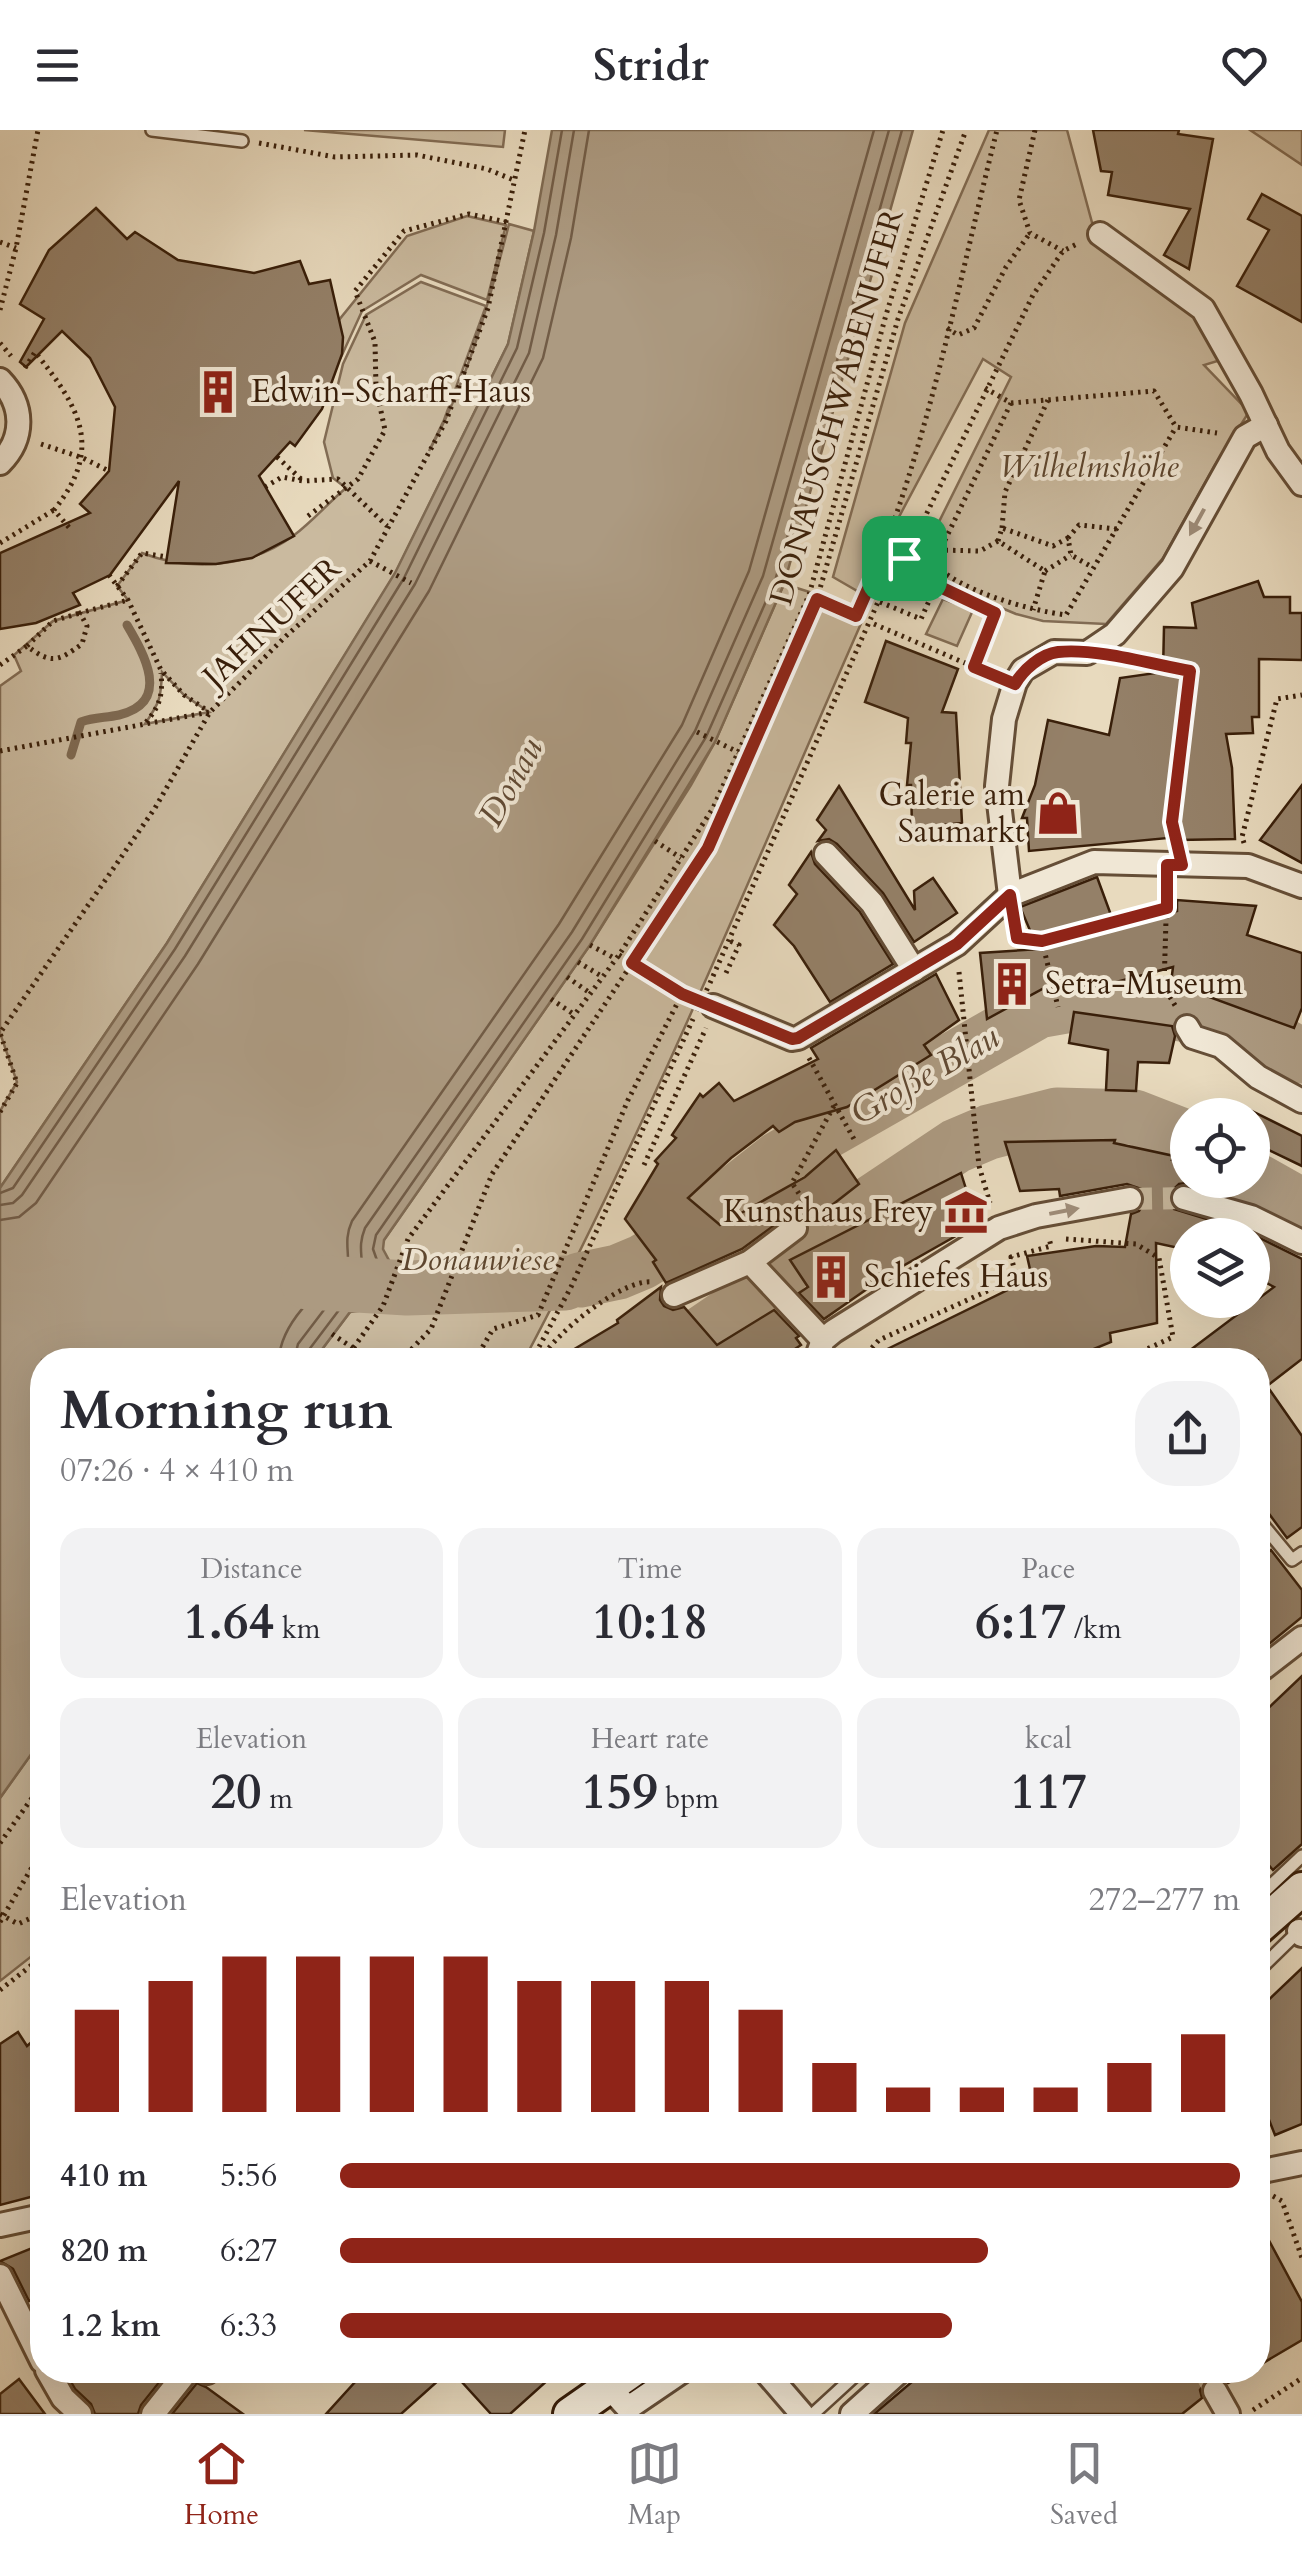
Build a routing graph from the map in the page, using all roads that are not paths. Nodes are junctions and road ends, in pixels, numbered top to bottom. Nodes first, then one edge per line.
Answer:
1 (152, 130) edge
2 (242, 140) road end
3 (1100, 234) dead end
4 (0, 380) edge
5 (1266, 425) junction
6 (0, 463) edge
7 (1302, 484) edge
8 (826, 854) dead end
9 (1302, 886) edge
10 (1010, 895) junction
11 (914, 970) junction
12 (709, 1002) road end
13 (1187, 1027) dead end
14 (1302, 1101) edge
15 (1130, 1198) tunnel mouth
16 (1184, 1198) tunnel mouth
17 (804, 1222) road end
18 (1302, 1242) edge
19 (753, 1266) junction
20 (670, 1289) road end
21 (819, 1348) edge
22 (825, 1348) edge
23 (1270, 1533) edge
24 (1302, 1554) edge
25 (1302, 1638) edge
26 (1270, 1663) edge
27 (1302, 1856) edge
28 (1270, 1886) edge
29 (1302, 1889) edge
30 (1270, 1917) edge
31 (1301, 1932) edge
32 (1270, 1960) edge
33 (1302, 2163) edge
34 (1270, 2167) edge
35 (30, 2219) edge
36 (0, 2225) edge
37 (0, 2276) edge
38 (30, 2337) edge
39 (54, 2383) edge
40 (187, 2383) edge
41 (776, 2383) edge
42 (843, 2383) edge
43 (887, 2383) edge
44 (619, 2390) edge
45 (1214, 2391) tunnel mouth
46 (803, 2412) edge
47 (80, 2414) edge
48 (153, 2414) edge
49 (570, 2414) edge
50 (852, 2414) edge
51 (1228, 2414) edge

1 - 2 lane
3 - 5 street
4 - 6 street
5 - 7 street
5 -> 10 street
8 - 11 street
9 - 10 street
10 - 11 street
11 - 12 street
13 - 14 street
22 -> 15 street
16 - 18 street
17 - 19 street
19 - 20 street
19 - 21 street
23 - 24 lane
25 - 26 street
27 - 28 lane
29 - 30 street
31 - 32 lane
33 - 34 street
35 - 36 street
37 - 38 street
39 - 47 street
40 - 48 street
41 - 46 street
42 - 46 lane
43 - 50 street
44 - 49 street
45 - 51 street

